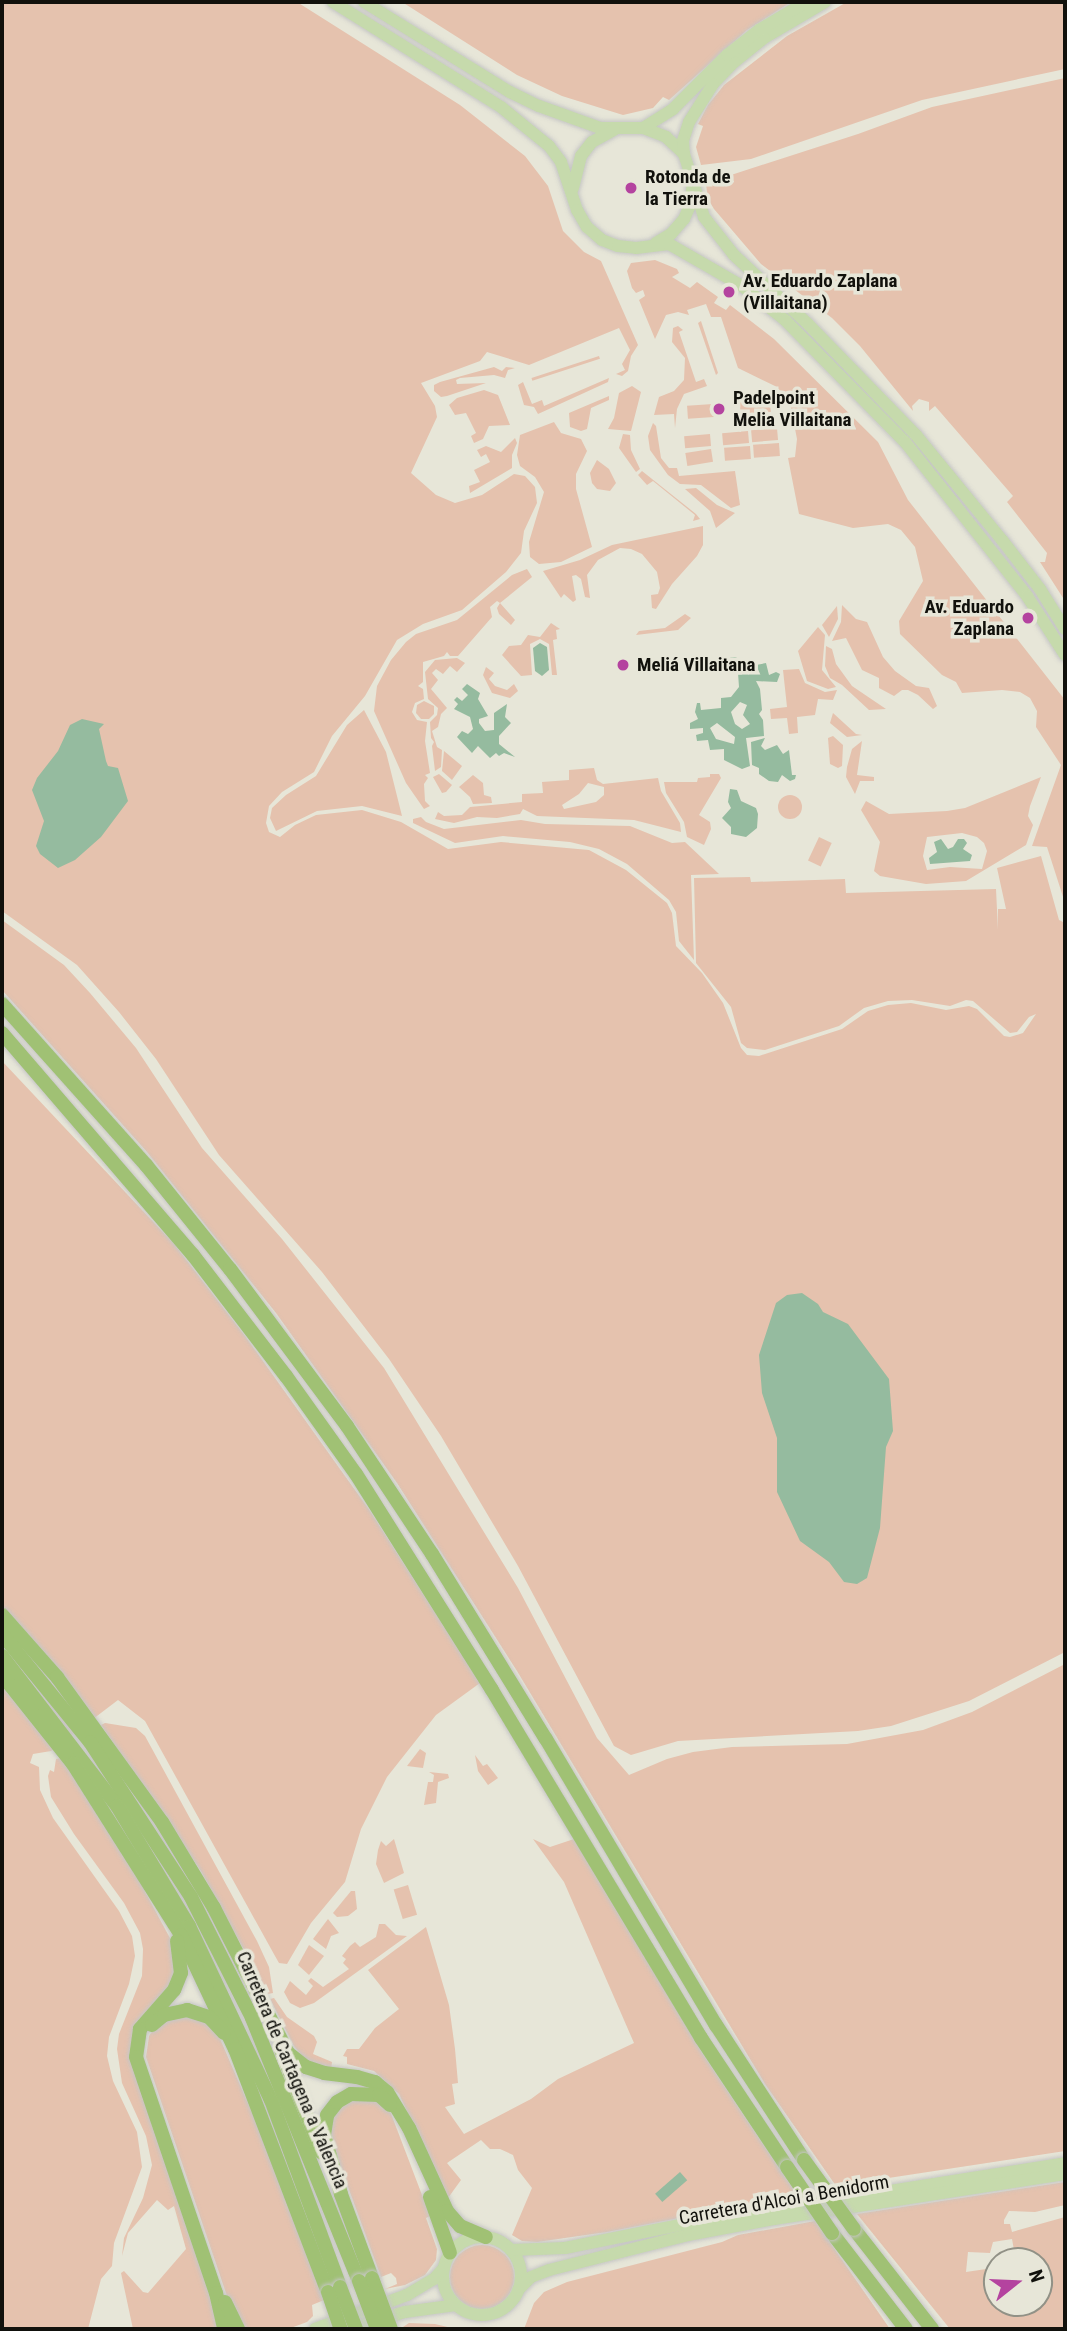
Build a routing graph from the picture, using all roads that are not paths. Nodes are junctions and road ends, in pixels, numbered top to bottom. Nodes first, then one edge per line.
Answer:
1 (333, 2) edge
2 (365, 2) edge
3 (806, 2) edge
4 (825, 2) edge
5 (625, 127) junction
6 (643, 128) junction
7 (684, 155) junction
8 (693, 181) junction
9 (572, 191) junction
10 (654, 244) junction
11 (1065, 629) edge
12 (1065, 655) edge
13 (2, 1004) edge
14 (2, 1033) edge
15 (2, 1615) edge
16 (2, 1634) edge
17 (2, 1656) edge
18 (2, 1675) edge
19 (164, 1907) junction
20 (269, 2019) junction
21 (235, 2049) junction
22 (1065, 2163) edge
23 (1065, 2174) edge
24 (341, 2194) junction
25 (486, 2237) junction
26 (511, 2250) junction
27 (450, 2253) junction
28 (444, 2268) junction
29 (365, 2280) junction
30 (334, 2290) junction
31 (518, 2290) junction
32 (879, 2295) junction
33 (456, 2305) junction
34 (224, 2329) edge
35 (238, 2329) edge
36 (315, 2329) edge
37 (341, 2329) edge
38 (349, 2329) edge
39 (356, 2329) edge
40 (377, 2329) edge
41 (391, 2329) edge
42 (899, 2329) edge
43 (906, 2329) edge
44 (932, 2329) edge

1 - 9 main road
2 - 5 main road
3 - 6 main road
4 - 7 main road
5 - 6 main road
5 - 9 main road
6 - 7 main road
7 - 8 main road
8 - 10 main road
8 - 11 main road
9 - 10 main road
10 - 12 main road
13 - 44 highway, bridge
14 - 32 highway, bridge
15 - 20 highway
16 - 29 highway, Carretera de Cartagena a Valencia
17 - 30 highway, Carretera de Cartagena a Valencia
18 - 19 highway
19 - 21 highway
19 - 34 highway
20 - 24 highway
20 - 25 highway
21 - 30 highway
21 - 35 highway
22 - 26 main road, Carretera d'Alcoi a Benidorm
23 - 31 main road, Carretera d'Alcoi a Benidorm
24 - 27 highway
24 - 29 highway
25 - 26 main road
25 - 27 main road
26 - 31 main road
27 - 28 main road
28 - 33 main road
28 - 36 main road
29 - 40 highway, Carretera de Cartagena a Valencia, bridge
29 - 41 highway, bridge
30 - 37 highway, bridge
30 - 39 highway, Carretera de Cartagena a Valencia, bridge
31 - 33 main road
32 - 42 highway
32 - 43 highway
33 - 38 main road

